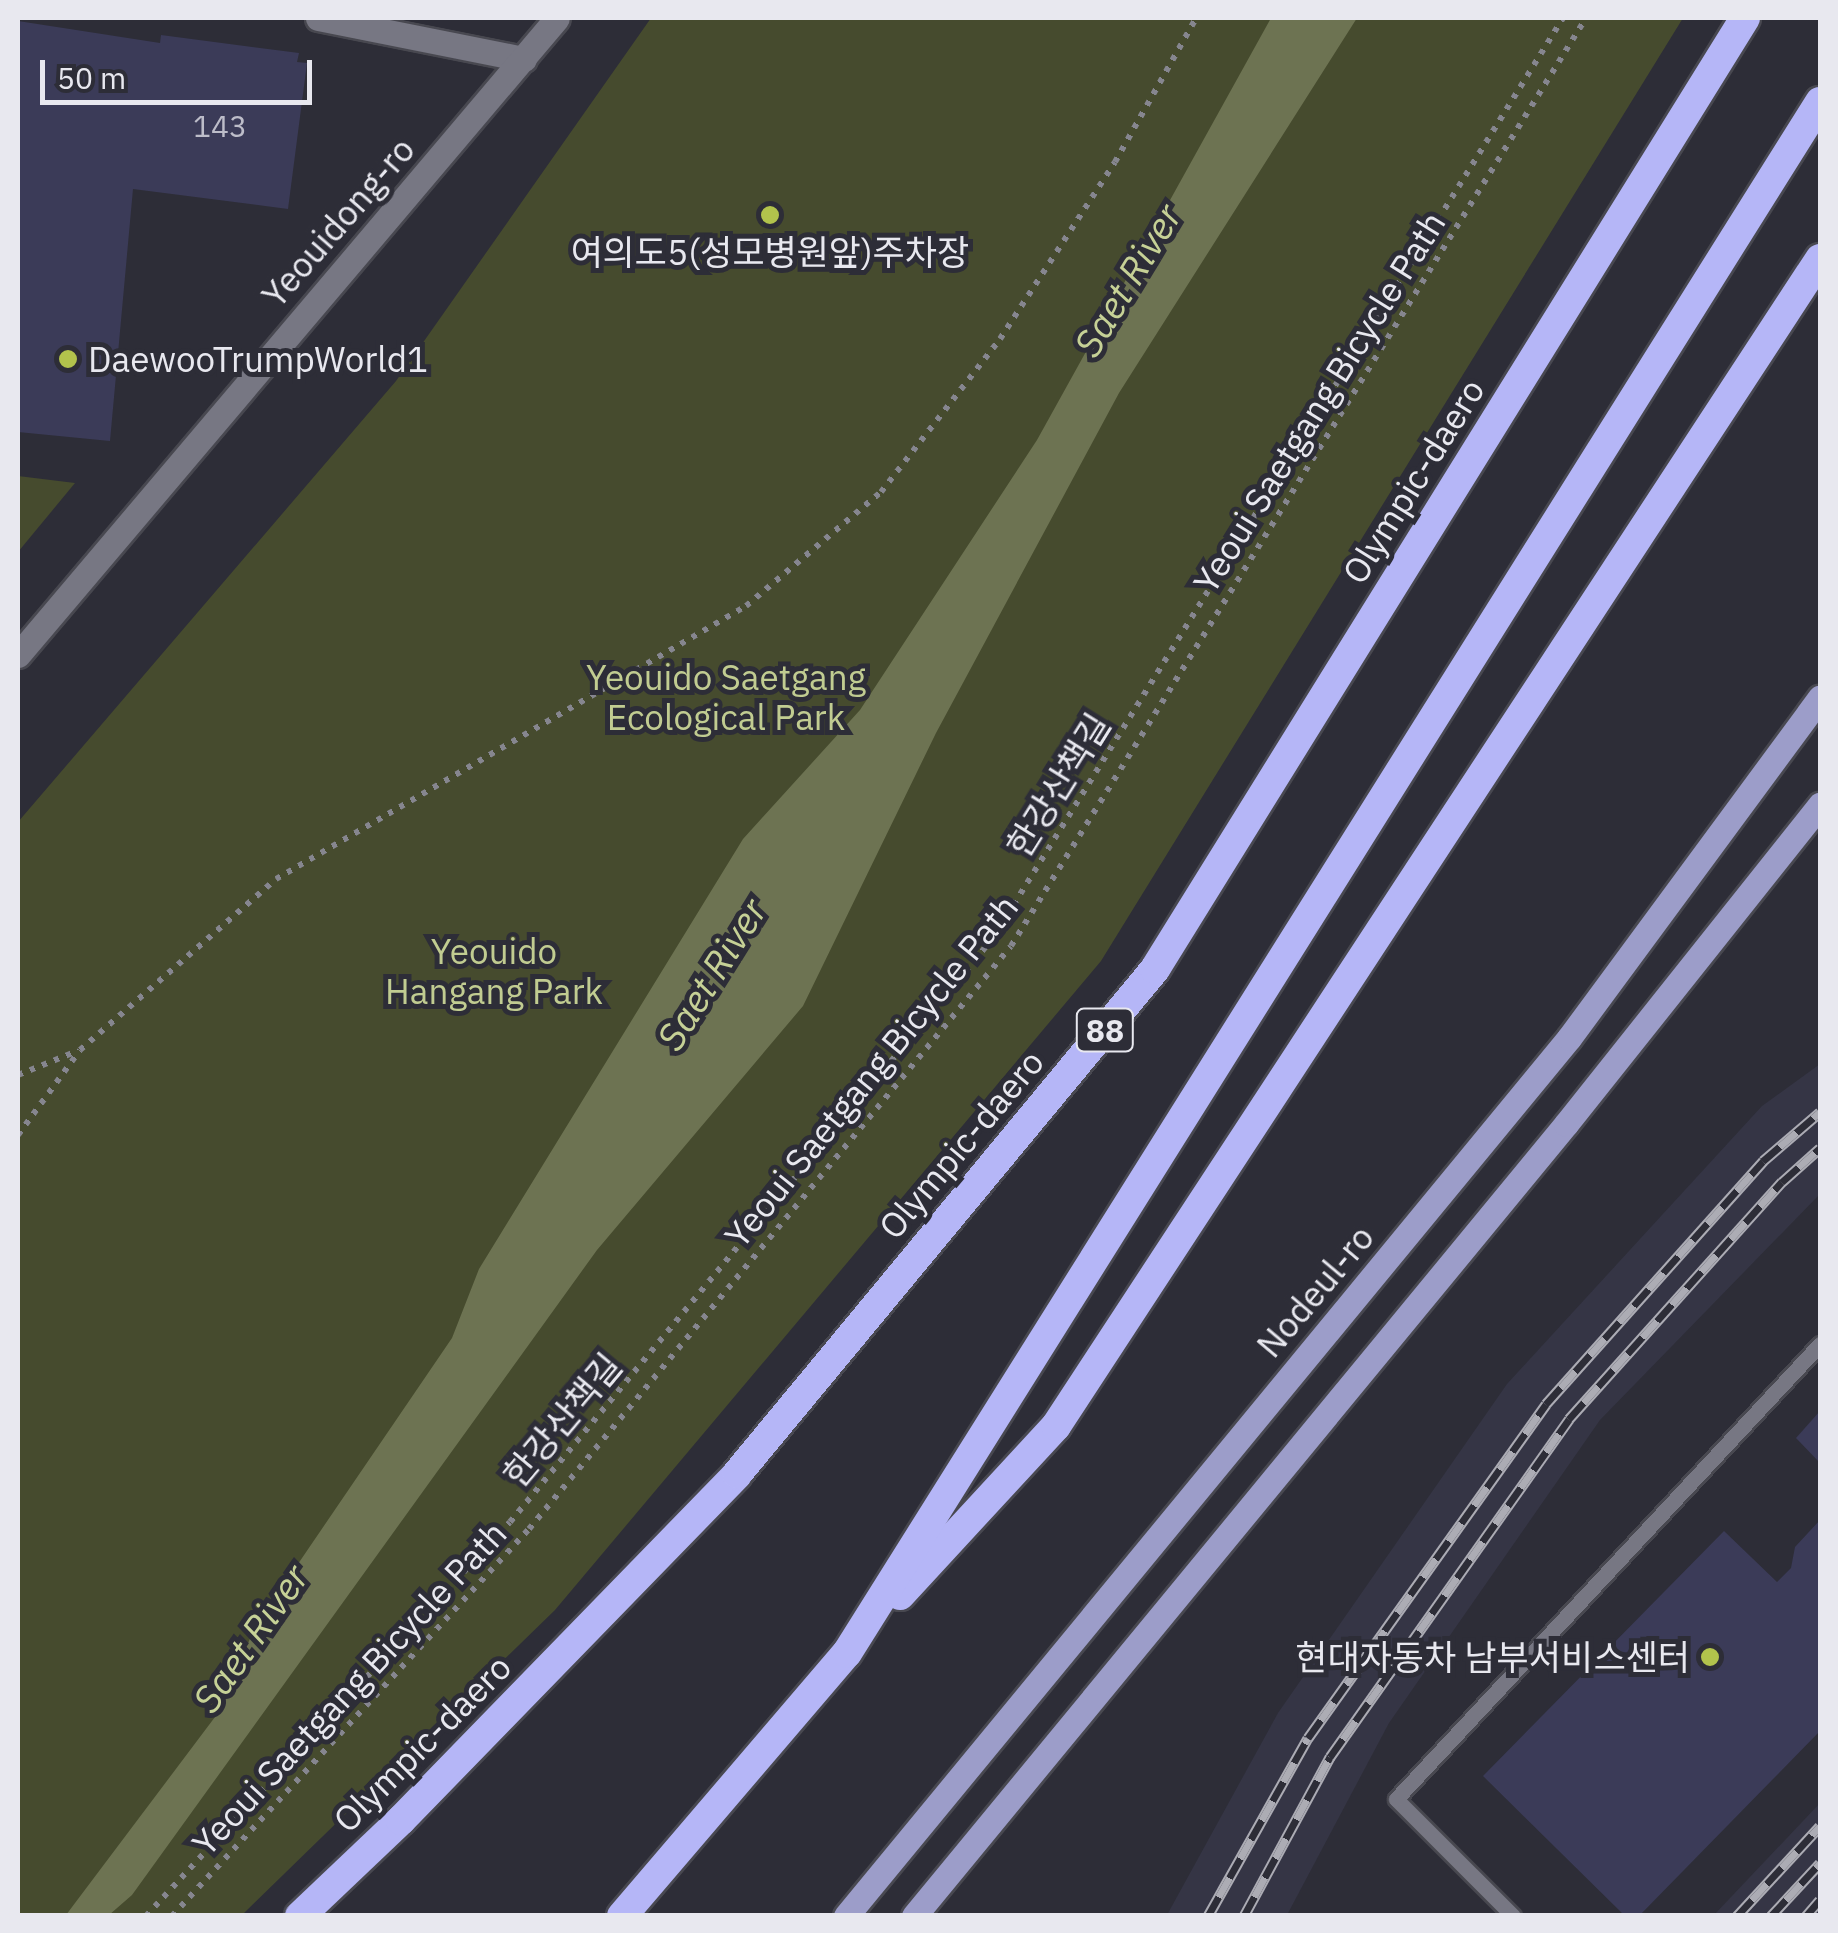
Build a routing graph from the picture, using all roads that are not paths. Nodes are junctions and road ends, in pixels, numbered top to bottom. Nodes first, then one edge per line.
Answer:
1 (318, 18) edge
2 (556, 18) edge
3 (1744, 18) edge
4 (524, 59) junction
5 (1820, 102) edge
6 (1820, 260) edge
7 (18, 655) edge
8 (1820, 698) edge
9 (1820, 805) edge
10 (1820, 1344) edge
11 (847, 1653) junction
12 (300, 1916) edge
13 (622, 1916) edge
14 (846, 1916) edge
15 (914, 1916) edge
16 (1513, 1916) edge

1 - 4 main road
2 - 4 main road, Yeouidong-ro
3 - 12 highway, Olympic-daero / 88
4 - 7 main road, Yeouidong-ro
5 - 11 highway
6 - 11 highway
8 - 14 main road, Nodeul-ro
9 - 15 main road
10 - 16 lane
11 - 13 highway

